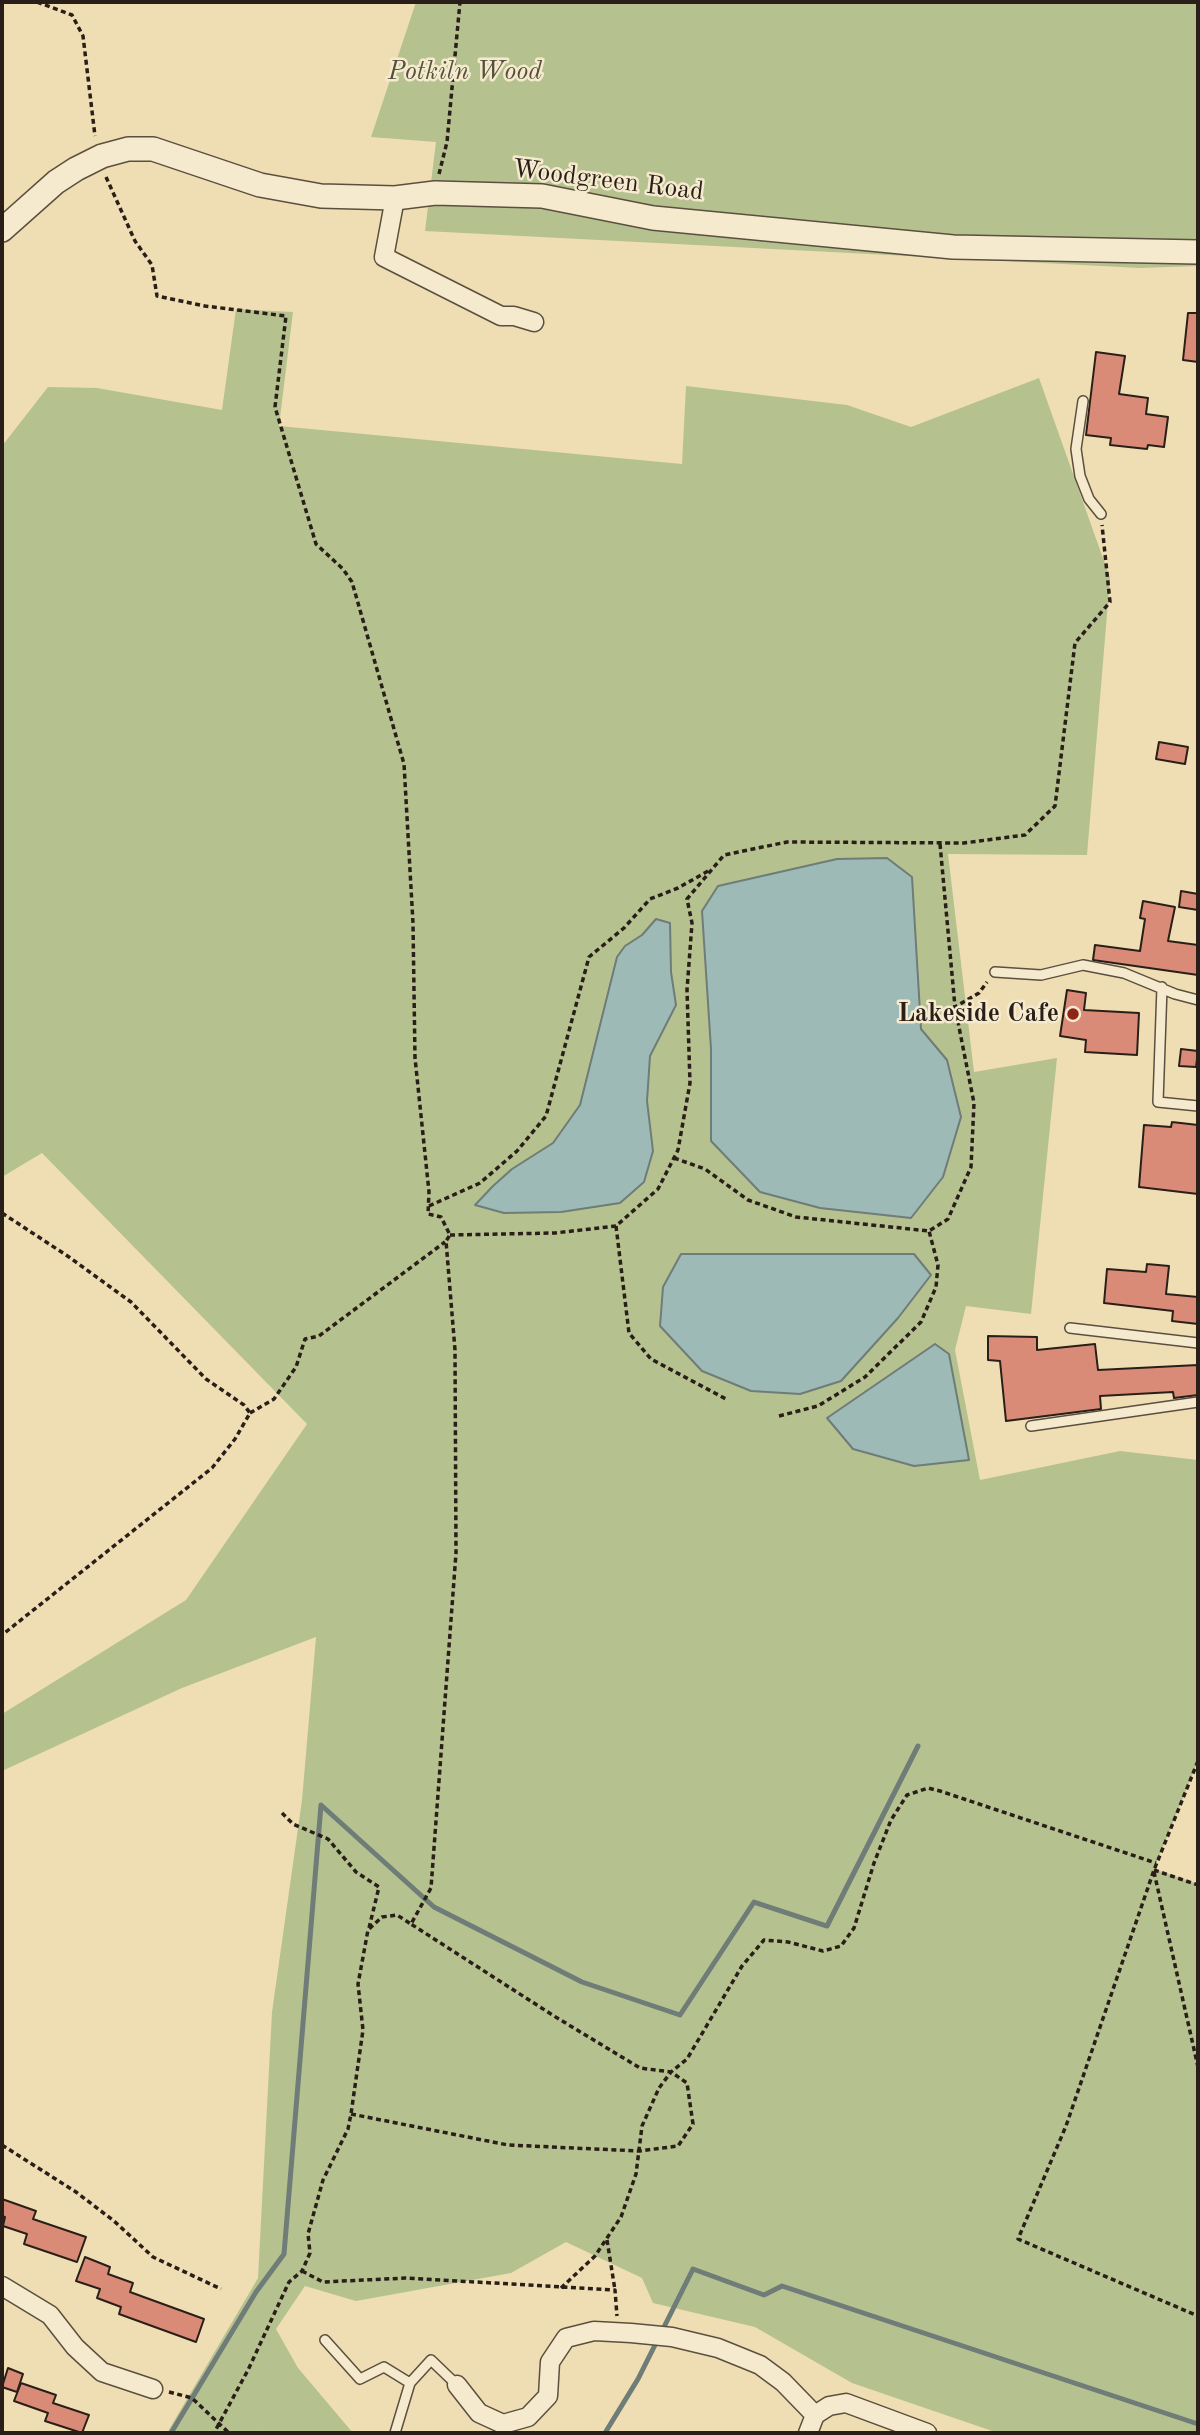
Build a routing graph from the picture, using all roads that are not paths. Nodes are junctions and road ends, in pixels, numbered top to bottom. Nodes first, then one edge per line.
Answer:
1 (395, 198) junction
2 (2, 230) edge
3 (1198, 251) edge
4 (534, 322) dead end
5 (1083, 401) dead end
6 (1101, 514) road end
7 (995, 972) road end
8 (1161, 987) junction
9 (1198, 1000) edge
10 (1198, 1106) edge
11 (1070, 1328) dead end
12 (1198, 1343) edge
13 (1198, 1402) edge
14 (1031, 1426) dead end
15 (2, 2286) edge
16 (325, 2340) dead end
17 (410, 2383) junction
18 (457, 2385) joint
19 (153, 2389) road end
20 (816, 2415) junction
21 (395, 2433) edge
22 (808, 2433) edge
23 (927, 2433) edge

1 - 2 street, Woodgreen Road
1 - 3 street, Woodgreen Road
1 - 4 street
5 - 6 lane
7 - 8 lane
8 - 9 lane
8 - 10 lane
11 - 12 lane
13 - 14 lane
15 - 19 street
16 - 17 lane
17 - 18 lane
17 - 21 lane
18 - 20 street
20 - 22 street
20 - 23 street

